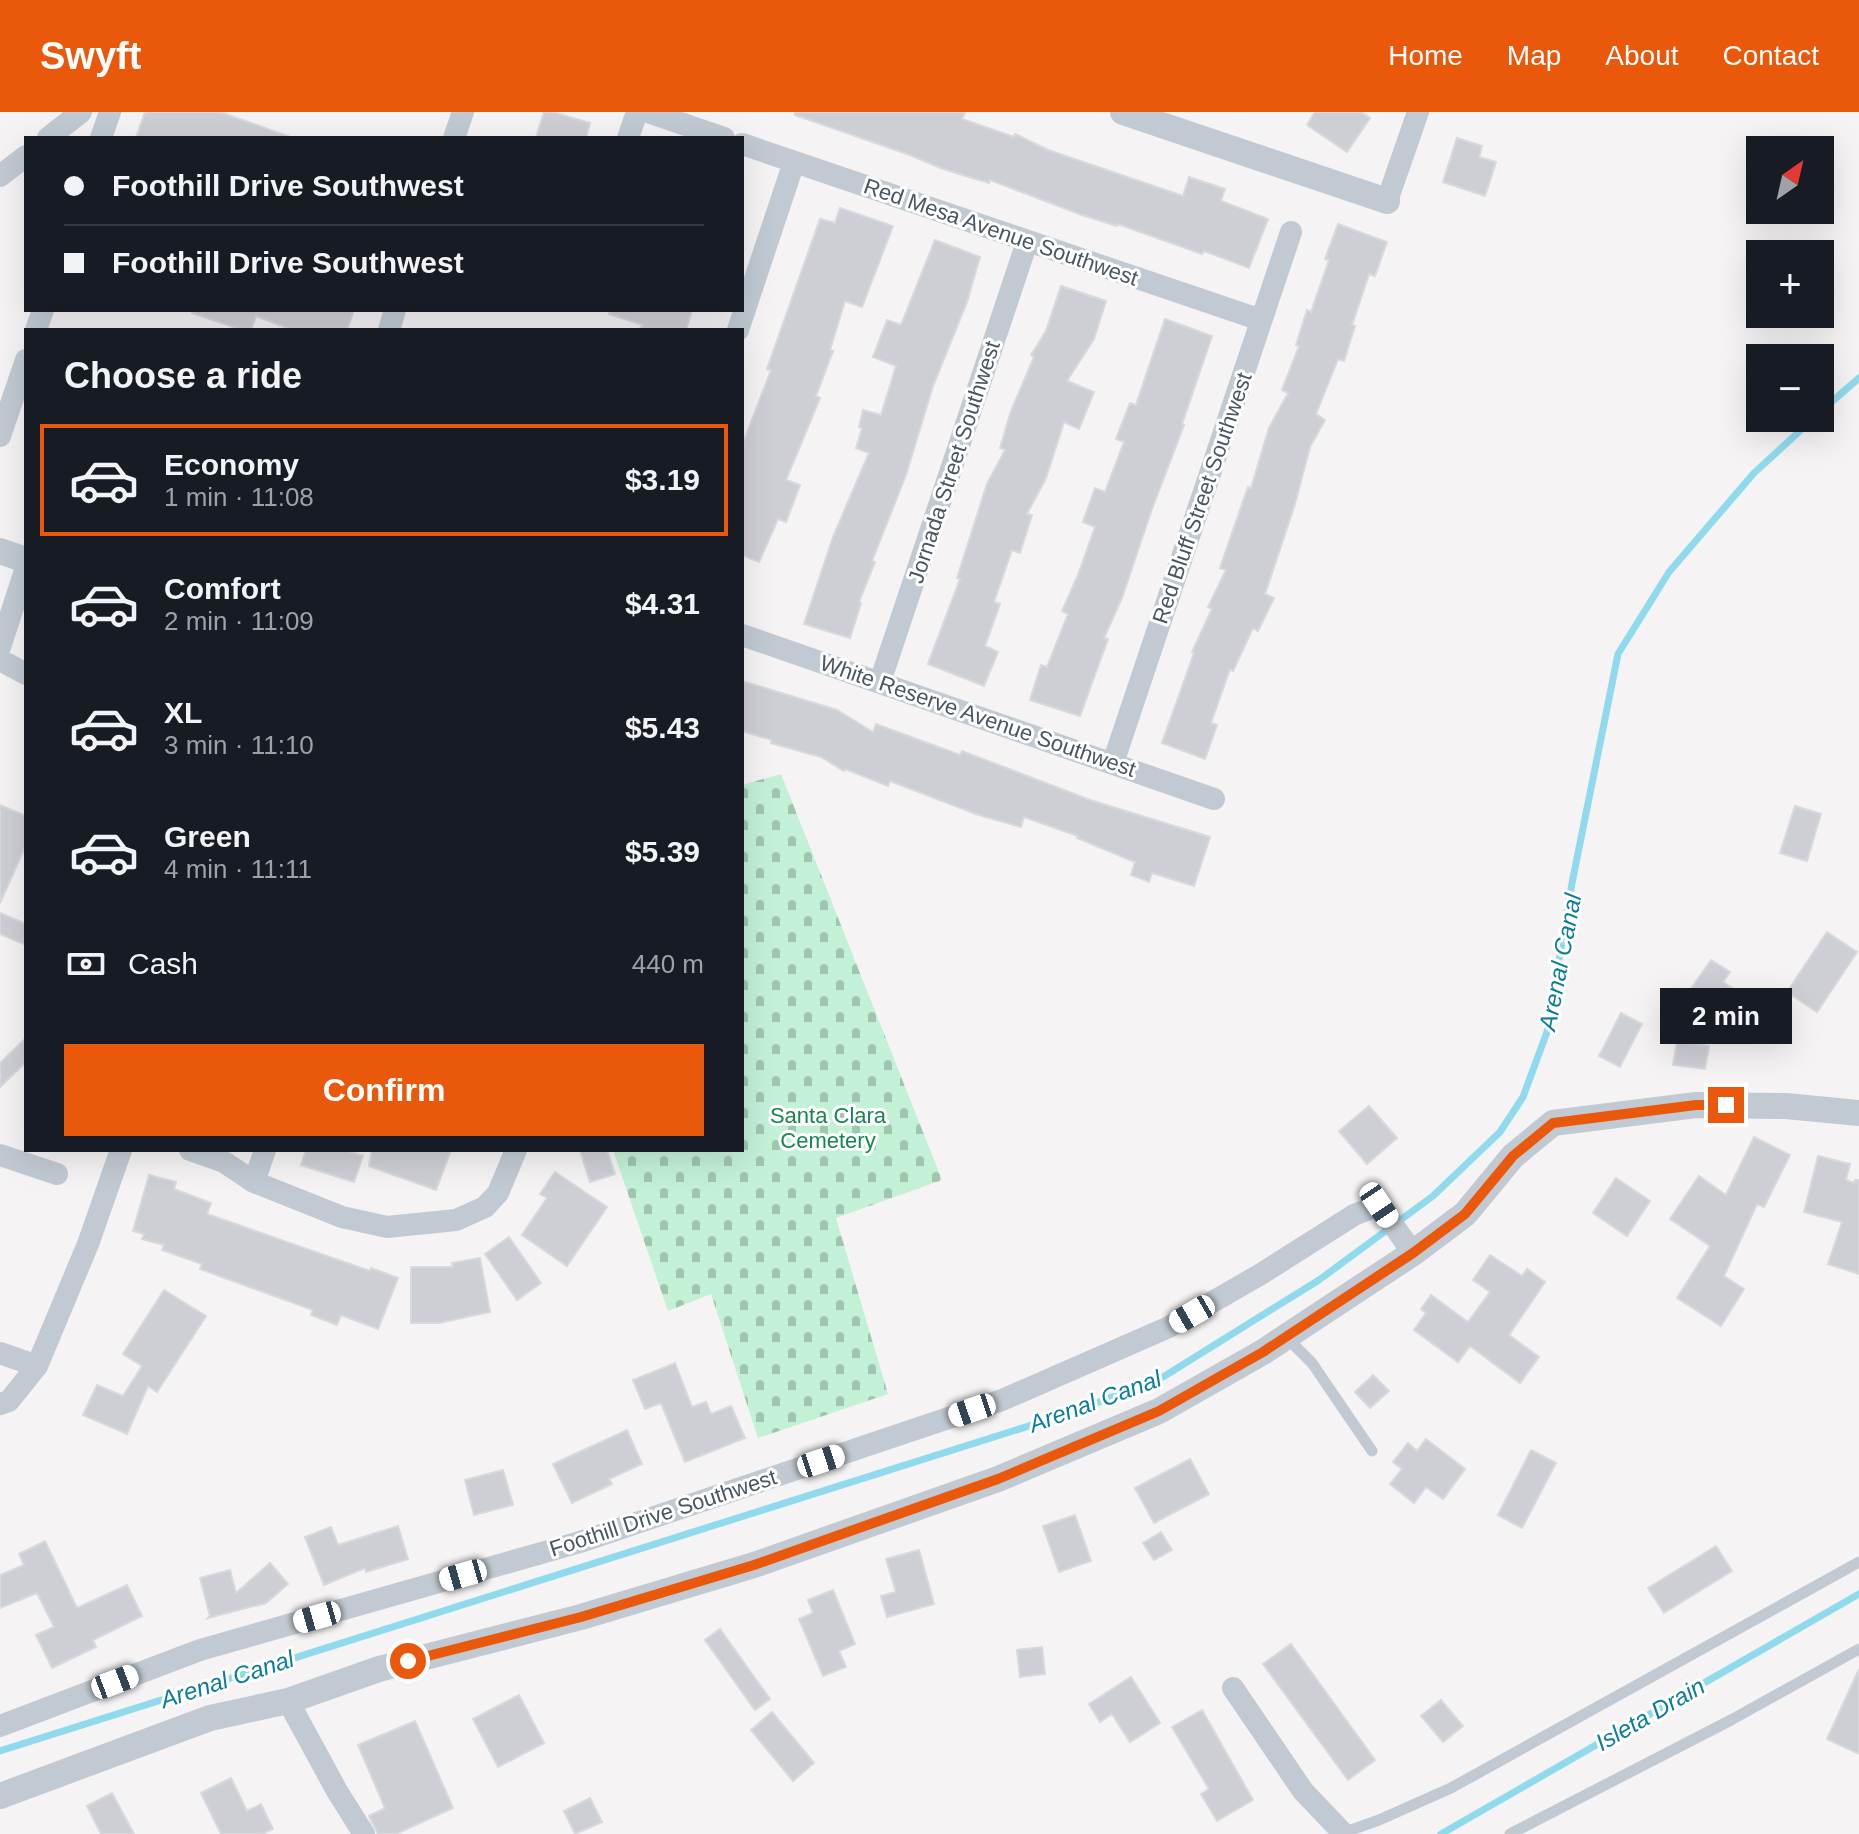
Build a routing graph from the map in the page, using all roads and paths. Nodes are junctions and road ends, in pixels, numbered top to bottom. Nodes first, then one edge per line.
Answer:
1 (81, 112) edge
2 (110, 112) edge
3 (463, 112) edge
4 (637, 112) edge
5 (648, 112) edge
6 (1124, 112) edge
7 (1418, 112) edge
8 (51, 136) edge
9 (102, 136) edge
10 (455, 136) edge
11 (629, 136) edge
12 (718, 136) edge
13 (744, 145) edge
14 (24, 158) edge
15 (794, 162) junction
16 (0, 176) edge
17 (1387, 201) joint
18 (1291, 232) dead end
19 (1027, 242) junction
20 (744, 312) edge
21 (1261, 320) junction
22 (24, 372) edge
23 (20, 395) edge
24 (0, 436) edge
25 (0, 551) edge
26 (24, 559) edge
27 (24, 574) edge
28 (744, 636) edge
29 (0, 647) edge
30 (0, 660) edge
31 (24, 673) edge
32 (880, 682) junction
33 (1113, 763) junction
34 (1214, 799) dead end
35 (1859, 1113) edge
36 (120, 1152) edge
37 (196, 1152) edge
38 (264, 1152) edge
39 (515, 1152) edge
40 (0, 1155) edge
41 (57, 1174) dead end
42 (254, 1182) junction
43 (1409, 1249) junction
44 (1286, 1337) junction
45 (0, 1353) edge
46 (37, 1366) junction
47 (0, 1404) edge
48 (1372, 1451) dead end
49 (1859, 1562) edge
50 (1859, 1649) edge
51 (1233, 1688) dead end
52 (288, 1701) junction
53 (0, 1726) edge
54 (0, 1796) edge
55 (1342, 1833) edge
56 (364, 1834) edge
57 (1510, 1834) edge

1 - 8 street
2 - 9 street
3 - 10 street
4 - 11 street
5 - 12 street
6 - 17 street
7 - 17 street
13 - 15 street, Red Mesa Avenue Southwest
14 - 16 street
15 - 19 street, Red Mesa Avenue Southwest
15 - 20 street
18 - 21 street, Red Bluff Street Southwest
19 - 21 street, Red Mesa Avenue Southwest
19 - 32 street, Jornada Street Southwest
21 - 33 street, Red Bluff Street Southwest
22 - 23 street
23 - 24 street
25 - 26 street
27 - 29 street
28 - 32 street, White Reserve Avenue Southwest
30 - 31 street
32 - 33 street, White Reserve Avenue Southwest
33 - 34 street, White Reserve Avenue Southwest
35 - 43 street
36 - 46 street
37 - 42 street
38 - 42 street
39 - 42 street
40 - 41 street
43 - 44 street
43 - 53 street, Foothill Drive Southwest
44 - 48 lane
44 - 52 street
45 - 46 street
46 - 47 street
49 - 55 lane
50 - 57 lane
51 - 55 street
52 - 54 street
52 - 56 street

